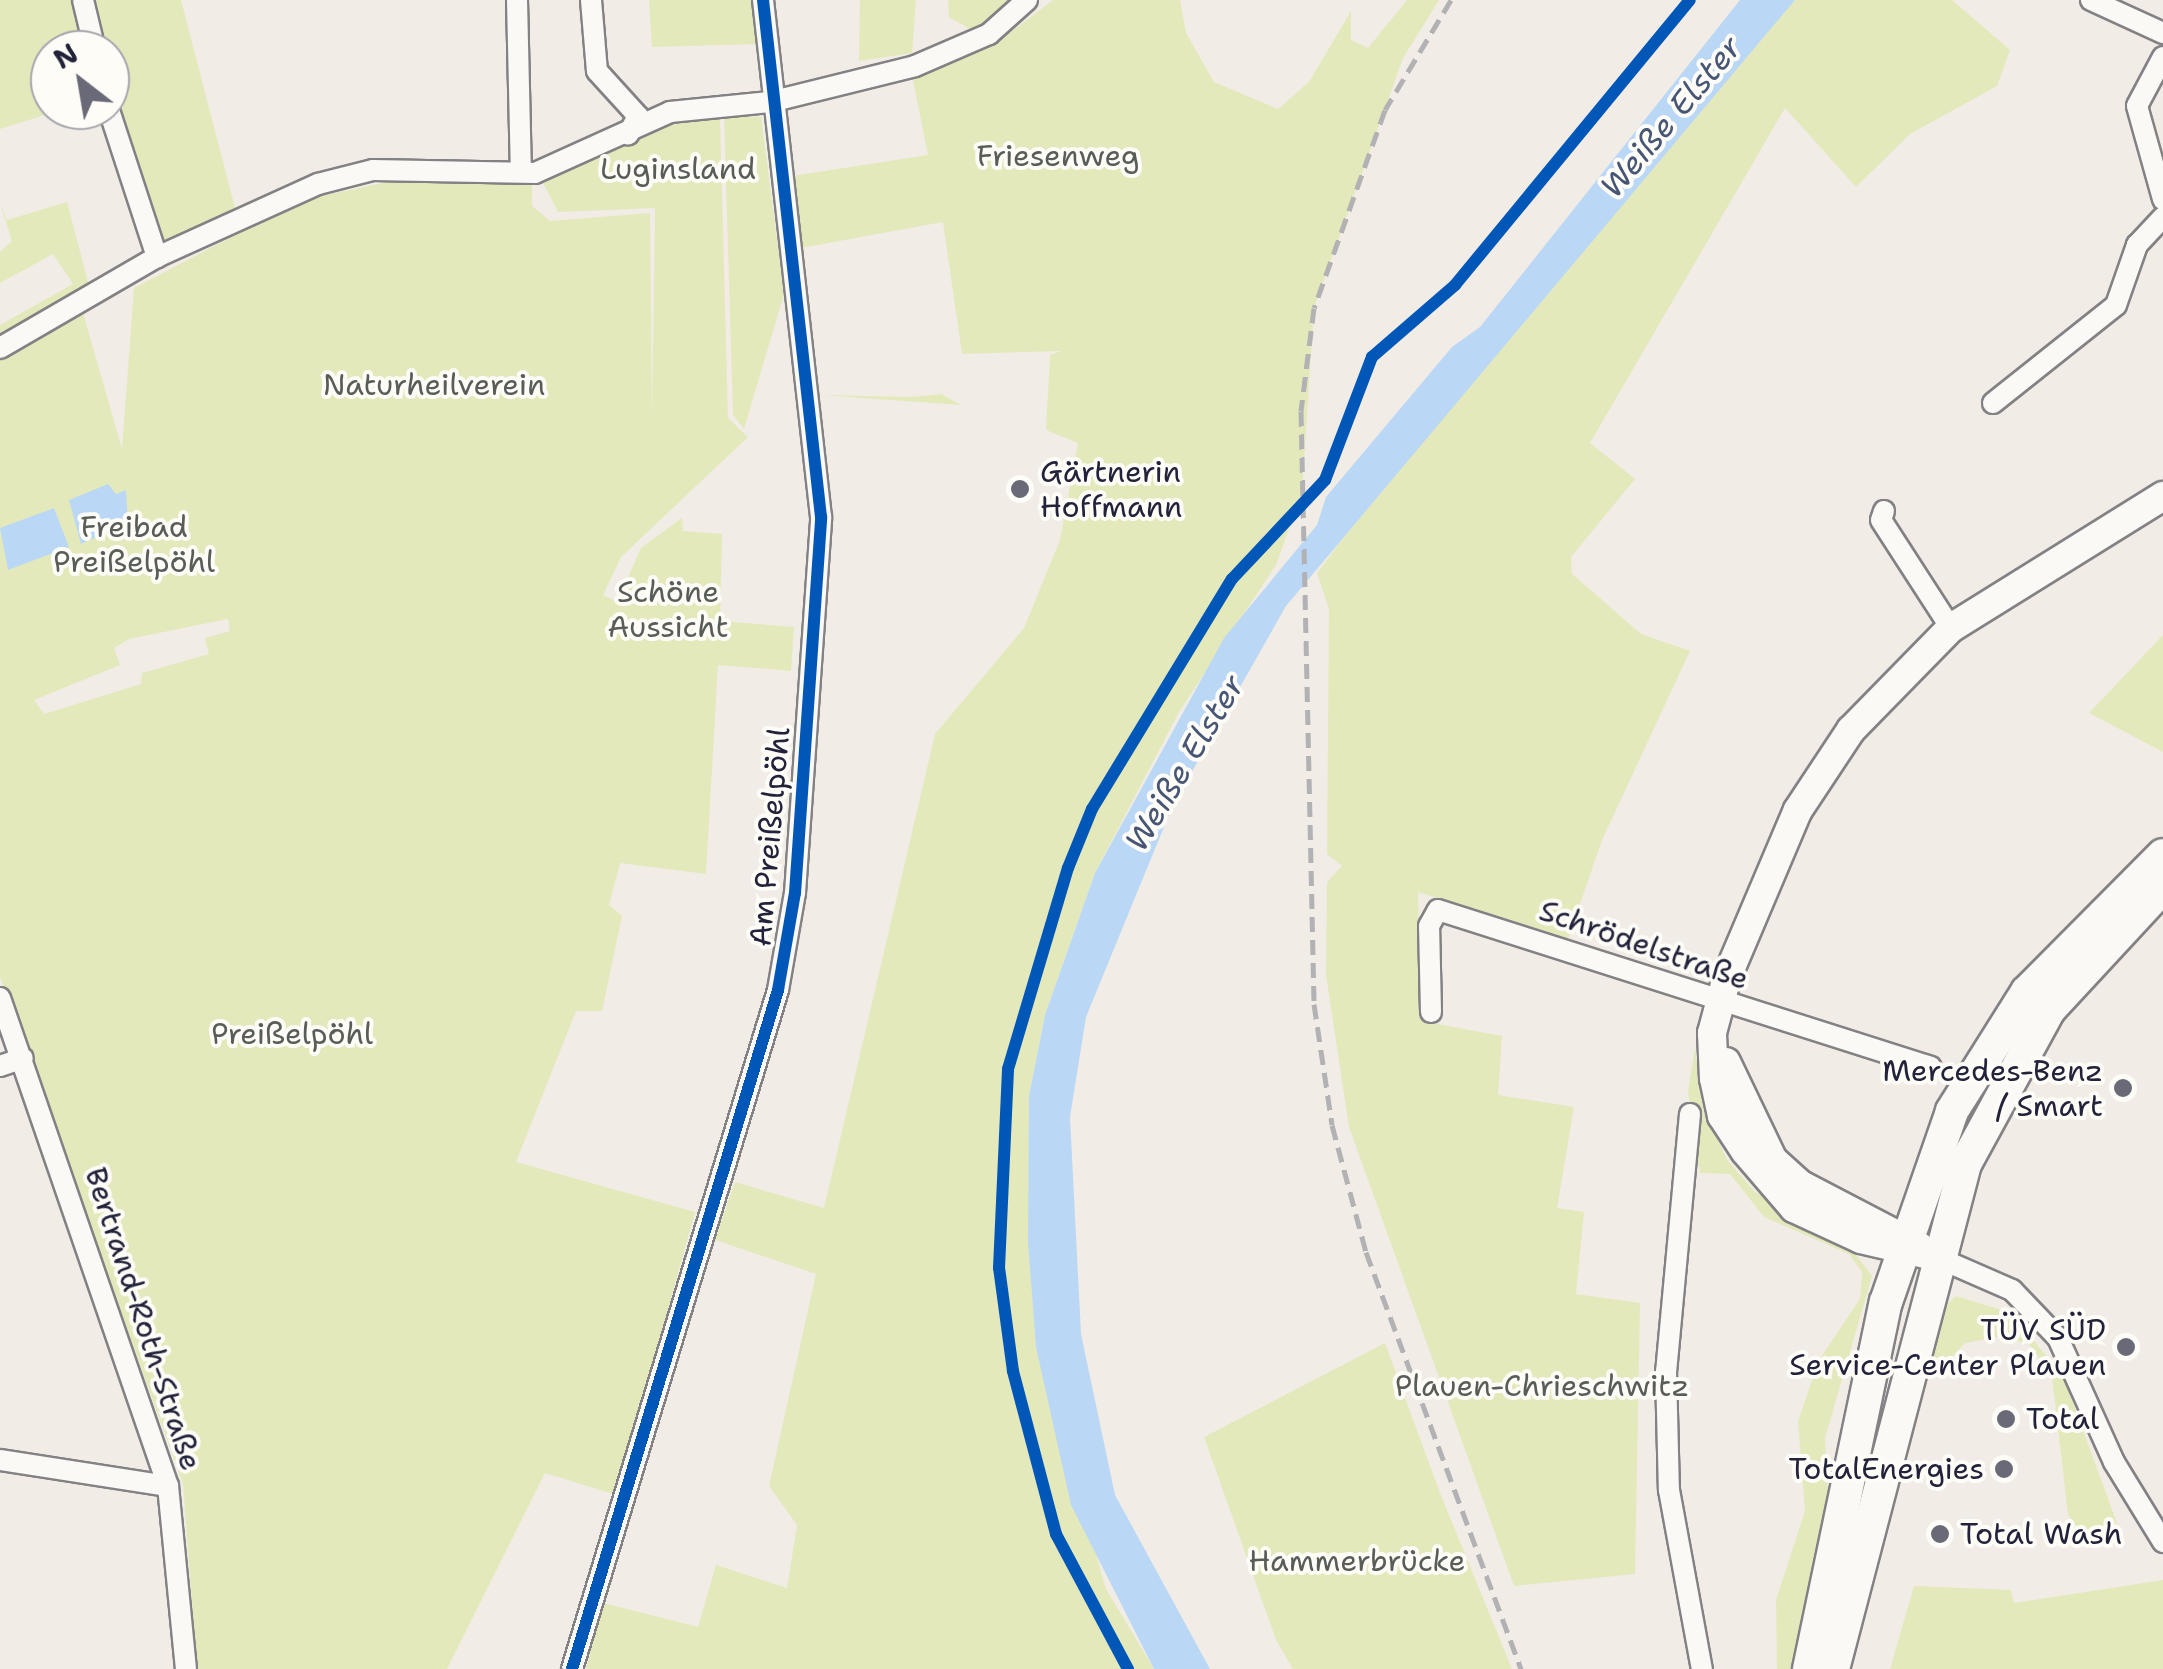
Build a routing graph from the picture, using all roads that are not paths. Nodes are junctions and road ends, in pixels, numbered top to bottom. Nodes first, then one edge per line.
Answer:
1 (84, 0) edge
2 (517, 0) edge
3 (591, 0) edge
4 (763, 0) edge
5 (1027, 0) edge
6 (2091, 0) edge
7 (91, 30) edge
8 (2163, 33) edge
9 (2163, 57) edge
10 (770, 102) junction
11 (116, 130) edge
12 (626, 136) junction
13 (521, 171) junction
14 (2163, 199) edge
15 (2163, 217) edge
16 (157, 257) junction
17 (0, 348) edge
18 (1993, 403) dead end
19 (2163, 496) edge
20 (1884, 511) dead end
21 (1951, 628) junction
22 (2163, 855) edge
23 (2163, 886) edge
24 (0, 998) edge
25 (1720, 1004) junction
26 (1431, 1012) dead end
27 (23, 1058) junction
28 (0, 1066) edge
29 (1931, 1066) dead end
30 (1690, 1114) dead end
31 (1902, 1243) junction
32 (1934, 1256) junction
33 (0, 1460) edge
34 (168, 1486) junction
35 (2163, 1542) edge
36 (186, 1669) edge
37 (572, 1669) edge
38 (1702, 1669) edge
39 (1810, 1669) edge
40 (1834, 1669) edge

1 - 7 street
2 - 13 street
3 - 12 street
4 - 10 street, Am Preißelpöhl
5 - 10 street
6 - 8 street
9 - 14 street
10 - 12 street
10 - 37 street, Am Preißelpöhl
11 - 16 street
12 - 13 street
13 - 16 street
15 - 18 street
16 - 17 street
19 - 21 main road
20 - 21 street
21 - 25 main road
22 - 31 main road
23 - 32 main road
24 - 27 street, Bertrand-Roth-Straße
25 - 26 street, Schrödelstraße
25 - 29 street, Schrödelstraße
25 - 31 main road
27 - 28 street
27 - 34 street, Bertrand-Roth-Straße
30 - 38 street
31 - 32 main road
31 - 39 main road
32 - 35 street
32 - 40 main road
33 - 34 street
34 - 36 street, Bertrand-Roth-Straße

